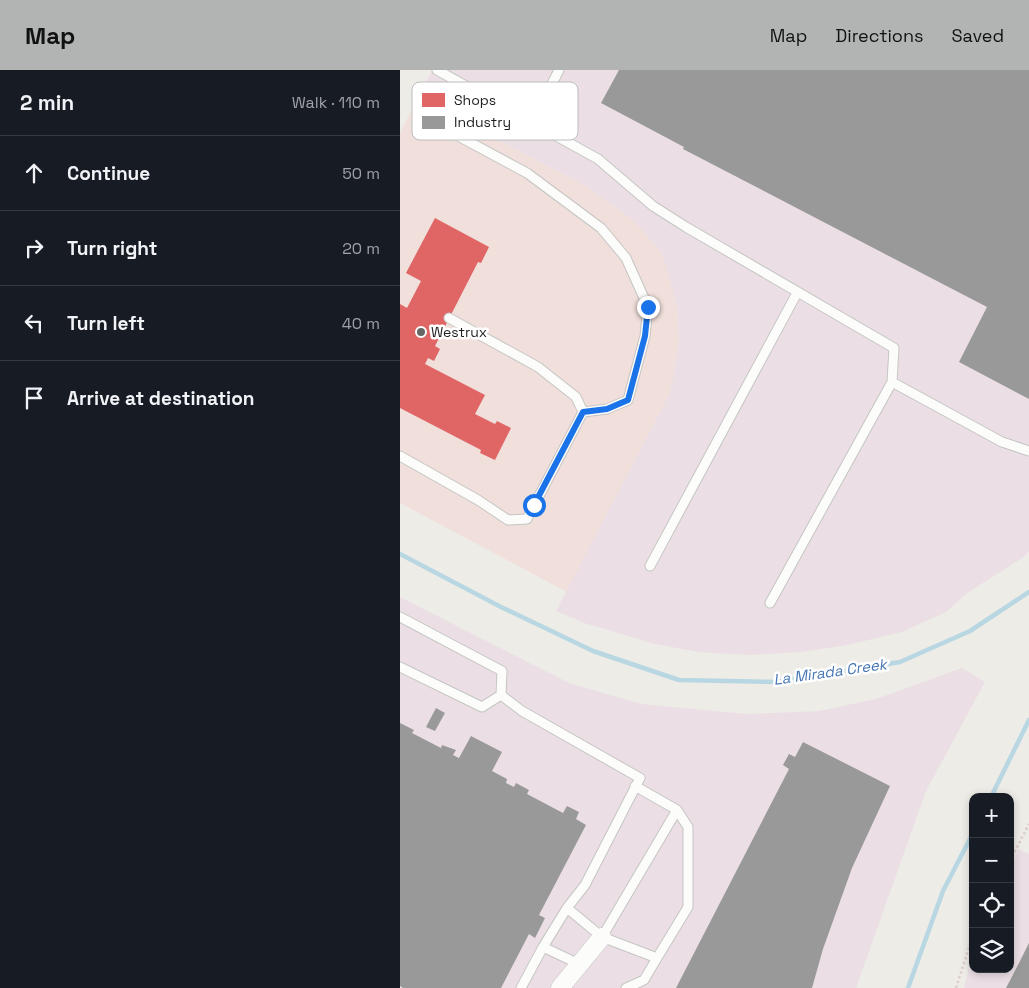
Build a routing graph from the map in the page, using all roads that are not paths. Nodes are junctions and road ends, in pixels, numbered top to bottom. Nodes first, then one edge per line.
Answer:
1 (437, 70) edge
2 (559, 70) edge
3 (459, 82) edge
4 (553, 82) edge
5 (466, 140) edge
6 (563, 140) edge
7 (797, 292) junction
8 (449, 318) dead end
9 (892, 382) junction
10 (583, 412) junction
11 (1029, 450) edge
12 (400, 456) edge
13 (650, 566) dead end
14 (770, 603) dead end
15 (400, 617) edge
16 (400, 667) edge
17 (500, 695) junction
18 (635, 786) junction
19 (676, 810) junction
20 (567, 908) junction
21 (602, 937) junction
22 (542, 947) junction
23 (657, 958) junction
24 (579, 964) junction
25 (521, 988) edge
26 (560, 988) edge
27 (626, 988) edge

1 - 3 lane
2 - 4 lane
5 - 10 lane
6 - 7 lane
7 - 9 lane
7 - 13 lane
8 - 10 lane
9 - 11 lane
9 - 14 lane
10 - 12 lane
15 - 17 lane
16 - 17 lane
17 - 18 lane
18 - 19 lane
18 - 20 lane
19 - 21 lane
19 - 23 lane
20 - 21 lane
20 - 22 lane
21 - 23 lane
21 - 24 street
22 - 24 lane
22 - 25 lane
23 - 27 lane
24 - 26 street

